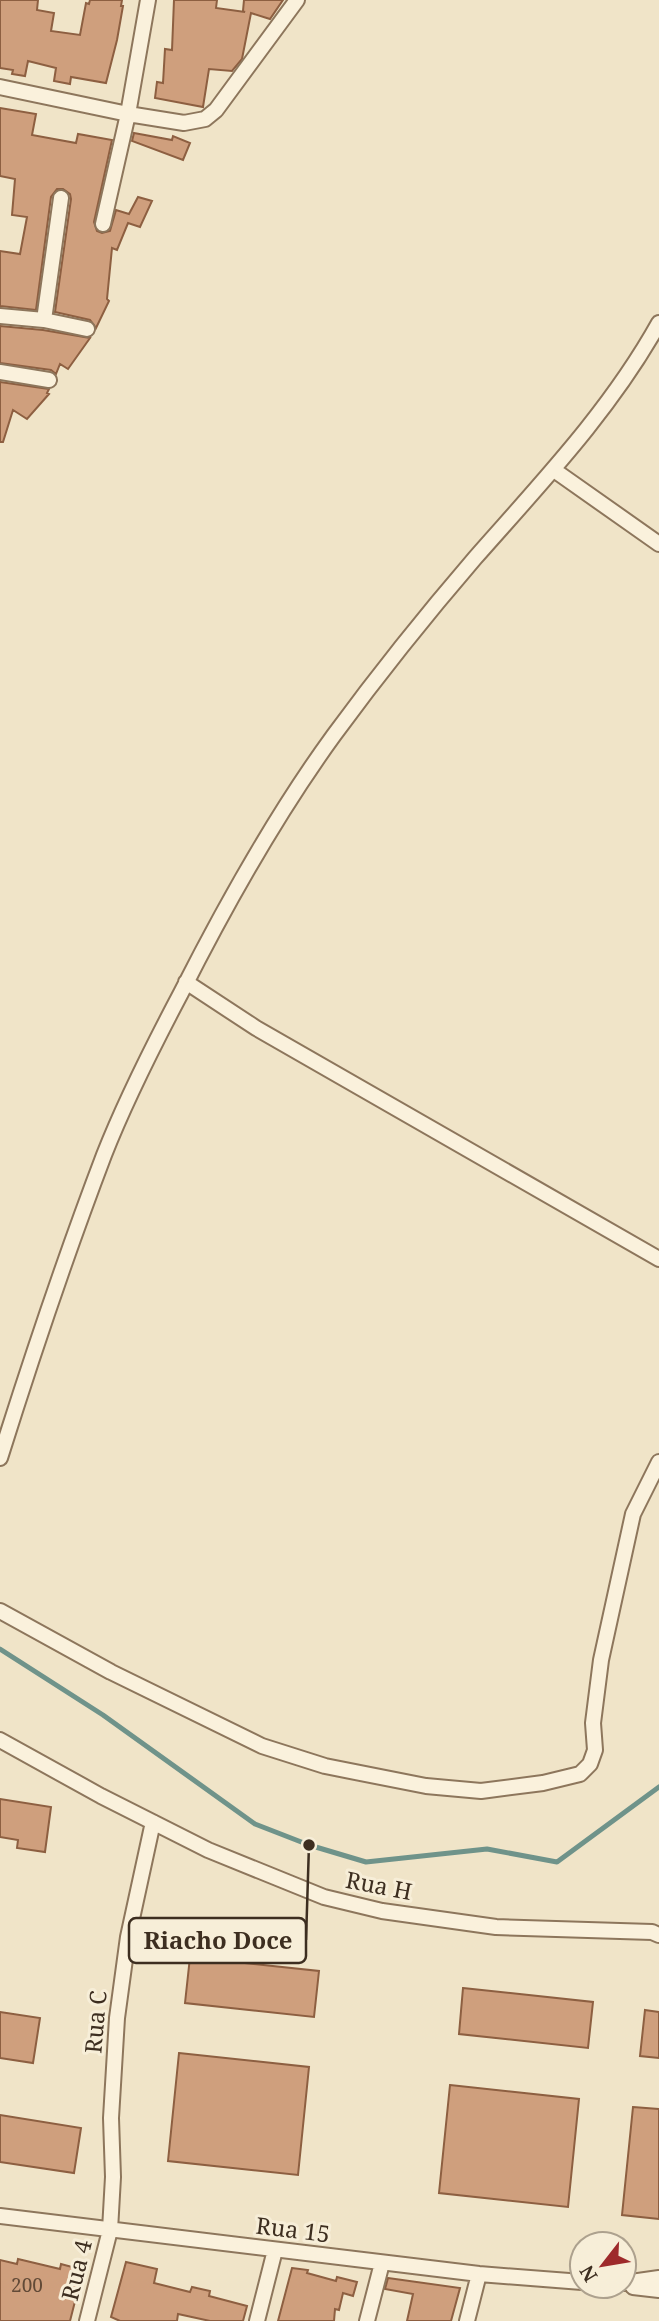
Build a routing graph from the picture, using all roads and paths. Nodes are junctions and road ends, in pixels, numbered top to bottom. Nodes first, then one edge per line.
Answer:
1 (148, 0) edge
2 (298, 0) edge
3 (0, 87) edge
4 (128, 114) junction
5 (61, 198) dead end
6 (103, 224) dead end
7 (0, 316) edge
8 (44, 320) junction
9 (659, 323) edge
10 (87, 329) dead end
11 (0, 372) edge
12 (49, 380) dead end
13 (554, 470) junction
14 (659, 544) edge
15 (187, 982) junction
16 (659, 1259) edge
17 (0, 1458) edge
18 (659, 1462) edge
19 (0, 1611) edge
20 (0, 1740) edge
21 (153, 1822) junction
22 (659, 1935) edge
23 (0, 2216) edge
24 (110, 2230) junction
25 (275, 2250) junction
26 (382, 2263) junction
27 (480, 2274) junction
28 (659, 2278) edge
29 (568, 2281) edge
30 (638, 2282) edge
31 (638, 2286) edge
32 (659, 2290) edge
33 (87, 2321) edge
34 (257, 2321) edge
35 (367, 2321) edge
36 (467, 2321) edge

1 - 4 street
2 - 4 street
3 - 4 street
4 - 6 street
5 - 8 street
7 - 8 street
8 - 10 street
9 - 13 street
11 - 12 street
13 - 14 street
13 - 15 street
15 - 16 street
15 - 17 street
18 - 19 street
20 - 21 street, Rua H
21 - 22 street, Rua H
21 - 24 street, Rua C
23 - 24 street, Rua 15
24 - 25 street, Rua 15
24 - 33 street, Rua 4
25 - 26 street, Rua 15
25 - 34 street
26 - 27 street, Rua 15
26 - 35 street
27 - 29 street, Rua 15
27 - 36 street
28 - 30 street
31 - 32 street

